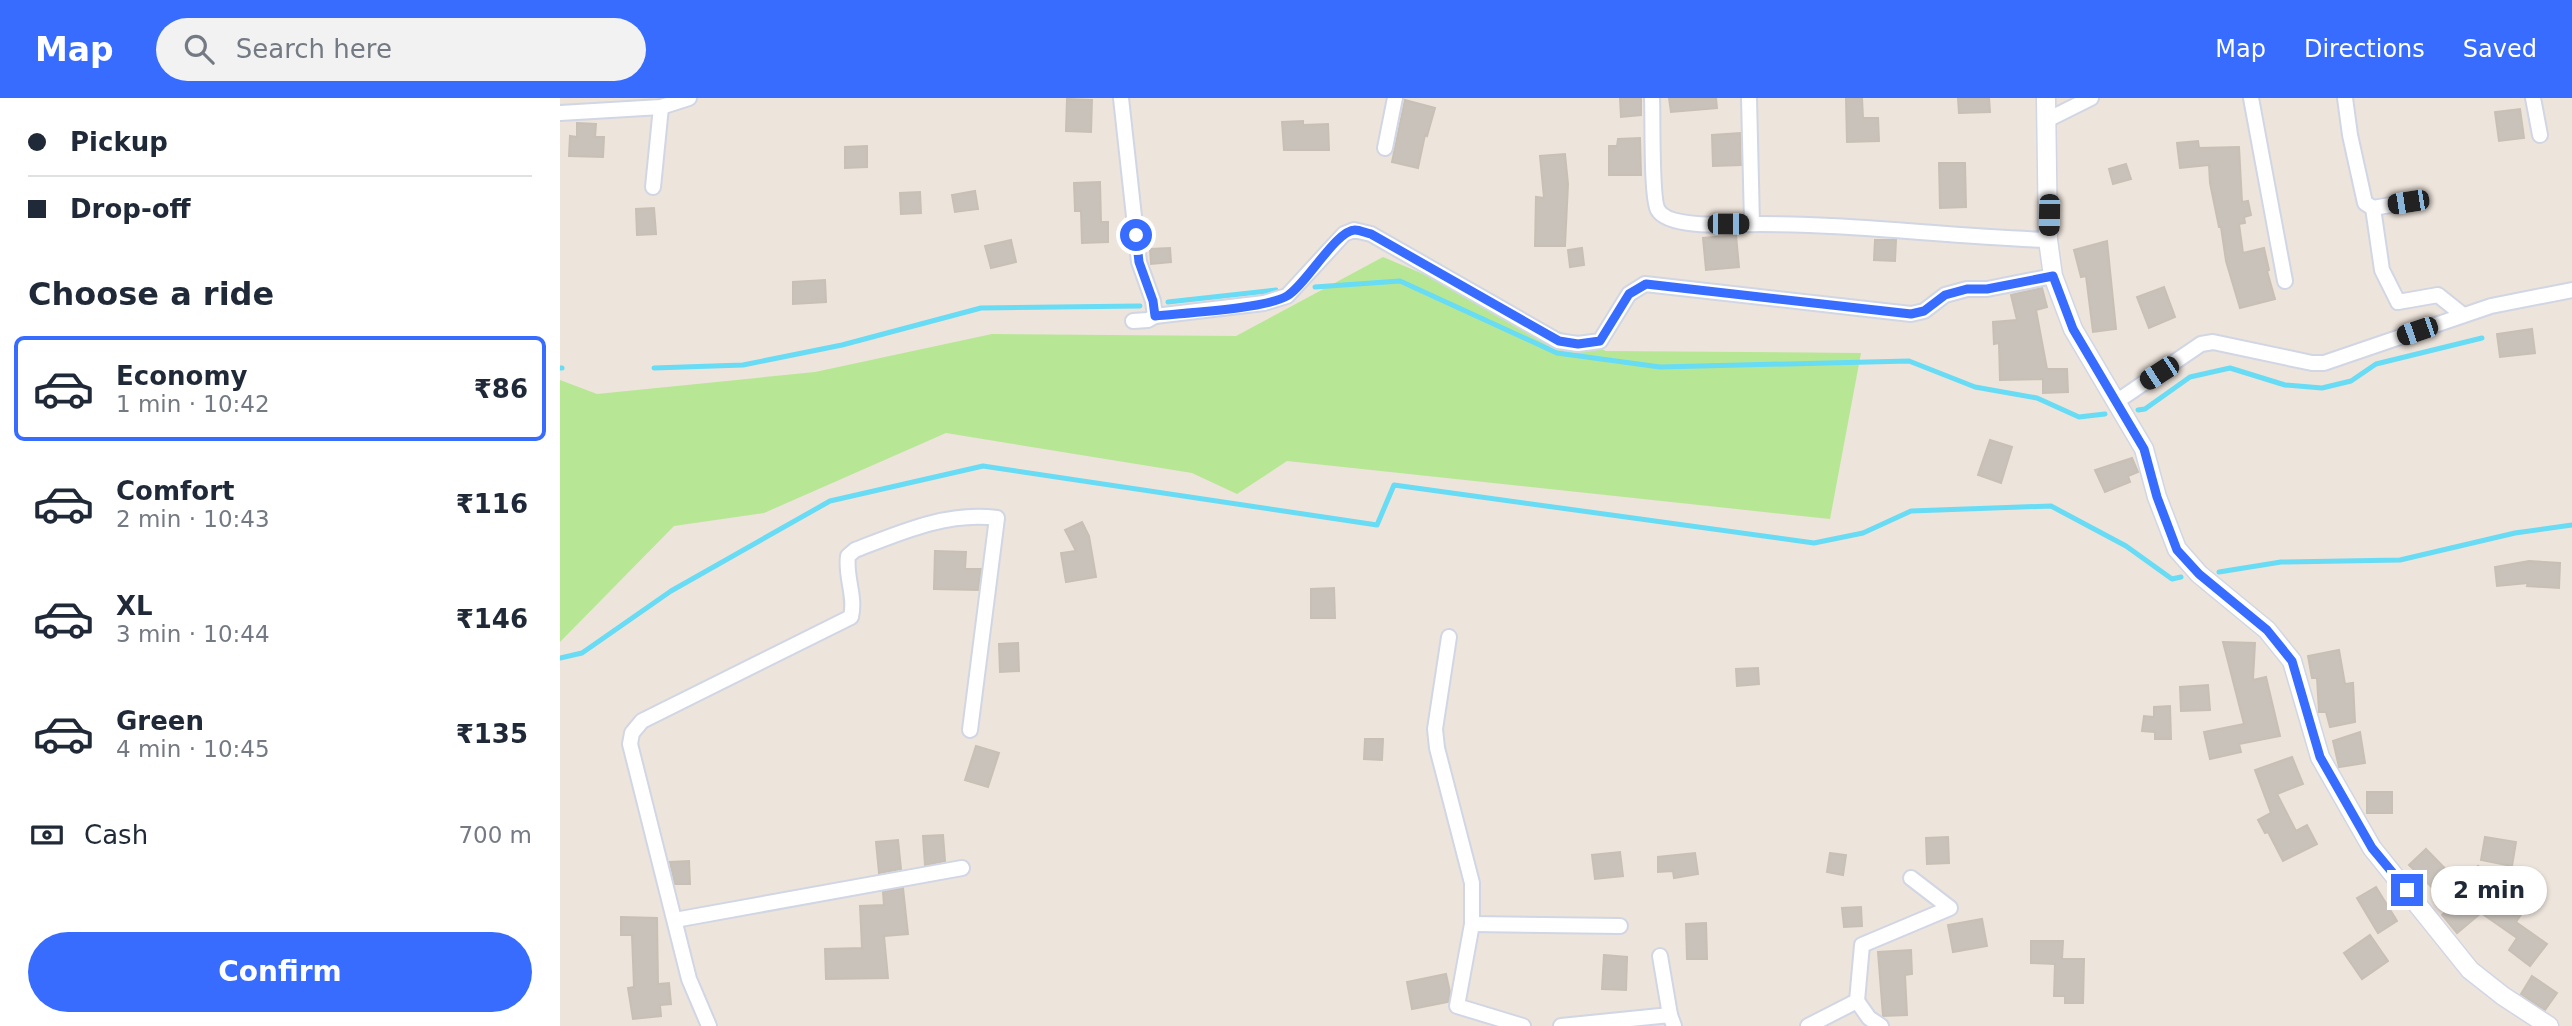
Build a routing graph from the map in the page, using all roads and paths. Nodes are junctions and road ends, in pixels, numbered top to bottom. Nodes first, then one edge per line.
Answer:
1 (689, 98) edge
2 (1121, 98) edge
3 (1395, 98) edge
4 (1652, 98) edge
5 (1749, 98) edge
6 (2046, 98) edge
7 (2091, 98) edge
8 (2251, 98) edge
9 (2345, 98) edge
10 (2533, 98) edge
11 (661, 107) junction
12 (560, 113) edge
13 (2047, 120) junction
14 (2540, 135) dead end
15 (1385, 148) dead end
16 (653, 187) dead end
17 (2408, 202) dead end
18 (2373, 208) junction
19 (1752, 224) junction
20 (2048, 240) junction
21 (2053, 276) junction
22 (2285, 281) dead end
23 (2572, 290) edge
24 (2463, 315) junction
25 (1155, 316) junction
26 (1133, 321) dead end
27 (2116, 402) junction
28 (1449, 636) dead end
29 (970, 730) dead end
30 (962, 868) dead end
31 (1912, 878) dead end
32 (675, 920) junction
33 (1472, 924) junction
34 (1620, 926) dead end
35 (1660, 956) dead end
36 (1857, 1001) junction
37 (1672, 1020) edge
38 (709, 1026) edge
39 (1523, 1026) edge
40 (1562, 1026) edge
41 (1808, 1026) edge
42 (1881, 1026) edge
43 (2549, 1026) edge

1 - 11 street
2 - 25 street
3 - 15 street
4 - 19 street
5 - 19 street
6 - 13 street
7 - 13 street
8 - 22 street
9 - 18 street
10 - 14 street
11 - 12 street
11 - 16 street
13 - 20 street
17 - 18 street
18 - 24 street
19 - 20 street
20 - 21 street
21 - 25 street
21 - 27 street
23 - 24 street
24 - 27 street
25 - 26 street
27 - 43 street
28 - 33 street
29 - 32 street
30 - 32 street
31 - 36 street
32 - 38 street
33 - 34 street
33 - 39 street
35 - 37 street
36 - 41 street
36 - 42 street
37 - 40 street

